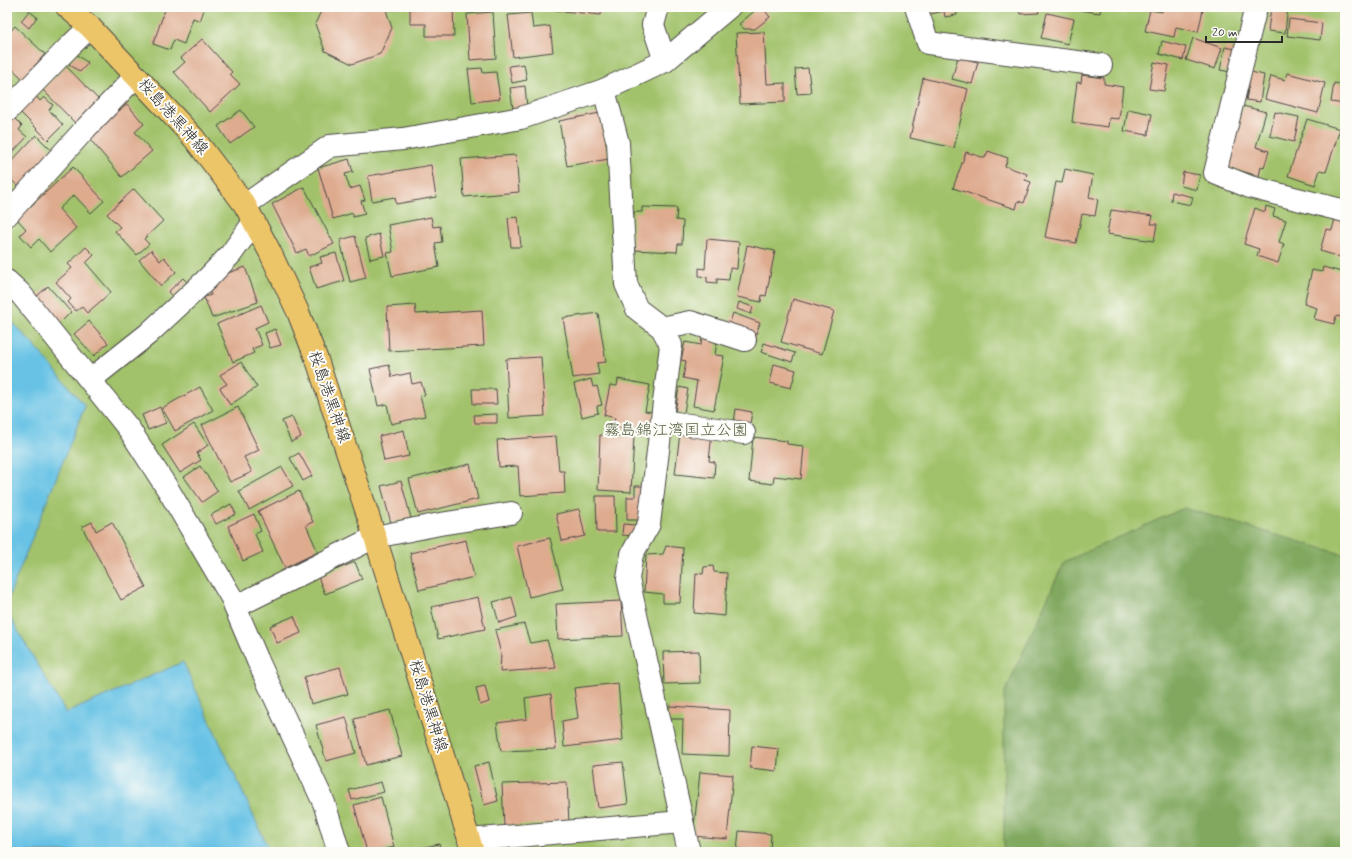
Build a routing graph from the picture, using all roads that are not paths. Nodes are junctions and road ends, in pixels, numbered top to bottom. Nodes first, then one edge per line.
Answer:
1 (67, 7) edge
2 (658, 7) edge
3 (729, 7) edge
4 (916, 7) edge
5 (1256, 7) edge
6 (90, 27) junction
7 (665, 61) junction
8 (1101, 65) dead end
9 (136, 76) junction
10 (604, 90) junction
11 (7, 111) edge
12 (1345, 211) edge
13 (249, 214) junction
14 (7, 215) edge
15 (7, 281) edge
16 (662, 328) junction
17 (745, 340) dead end
18 (90, 380) junction
19 (662, 421) junction
20 (744, 433) dead end
21 (511, 513) dead end
22 (375, 537) junction
23 (235, 608) junction
24 (682, 822) junction
25 (471, 846) edge
26 (339, 852) edge
27 (689, 852) edge

1 - 6 main road, 桜島港黒神線
2 - 7 street
3 - 7 street
4 - 8 street
5 - 12 street
6 - 9 main road, 桜島港黒神線
6 - 11 street
7 - 10 street
9 - 13 main road, 桜島港黒神線
9 - 14 street
10 - 13 street
10 - 16 street
13 - 18 street
13 - 22 main road, 桜島港黒神線
15 - 18 street
16 - 17 street
16 - 19 street
18 - 23 street
19 - 20 street
19 - 24 street
21 - 22 street
22 - 23 street
22 - 25 main road, 桜島港黒神線
23 - 26 street
24 - 25 street
24 - 27 street

